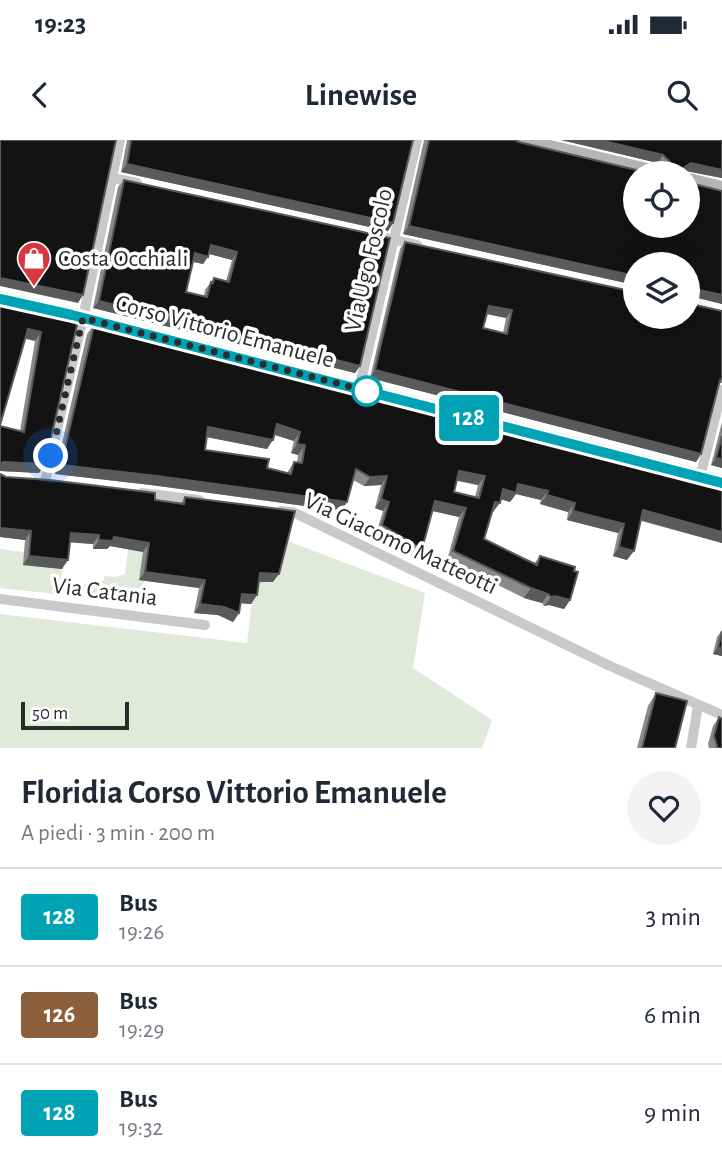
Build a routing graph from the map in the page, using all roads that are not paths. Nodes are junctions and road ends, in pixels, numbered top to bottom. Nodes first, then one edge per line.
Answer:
1 (120, 140) edge
2 (417, 140) edge
3 (516, 140) edge
4 (623, 165) edge
5 (112, 178) junction
6 (700, 184) edge
7 (152, 187) edge
8 (722, 189) edge
9 (366, 234) edge
10 (393, 240) junction
11 (434, 248) edge
12 (0, 299) edge
13 (83, 318) junction
14 (359, 389) junction
15 (722, 390) edge
16 (700, 477) junction
17 (59, 483) edge
18 (722, 483) edge
19 (128, 491) edge
20 (211, 502) edge
21 (266, 509) edge
22 (0, 599) edge
23 (205, 625) dead end
24 (698, 705) junction
25 (722, 715) edge
26 (691, 748) edge

1 - 5 street
2 - 10 street, Via Ugo Foscolo
3 - 4 main road
5 - 7 street
5 - 13 street
6 - 8 main road
9 - 10 street
10 - 11 street
10 - 14 street, Via Ugo Foscolo
12 - 13 main road, Corso Vittorio Emanuele
13 - 14 main road, Corso Vittorio Emanuele
13 - 17 street
14 - 16 main road, Corso Vittorio Emanuele
15 - 16 street
16 - 18 main road, Corso Vittorio Emanuele
19 - 20 street
21 - 24 street, Via Giacomo Matteotti
22 - 23 street, Via Catania
24 - 25 street, Via Giacomo Matteotti
24 - 26 street

